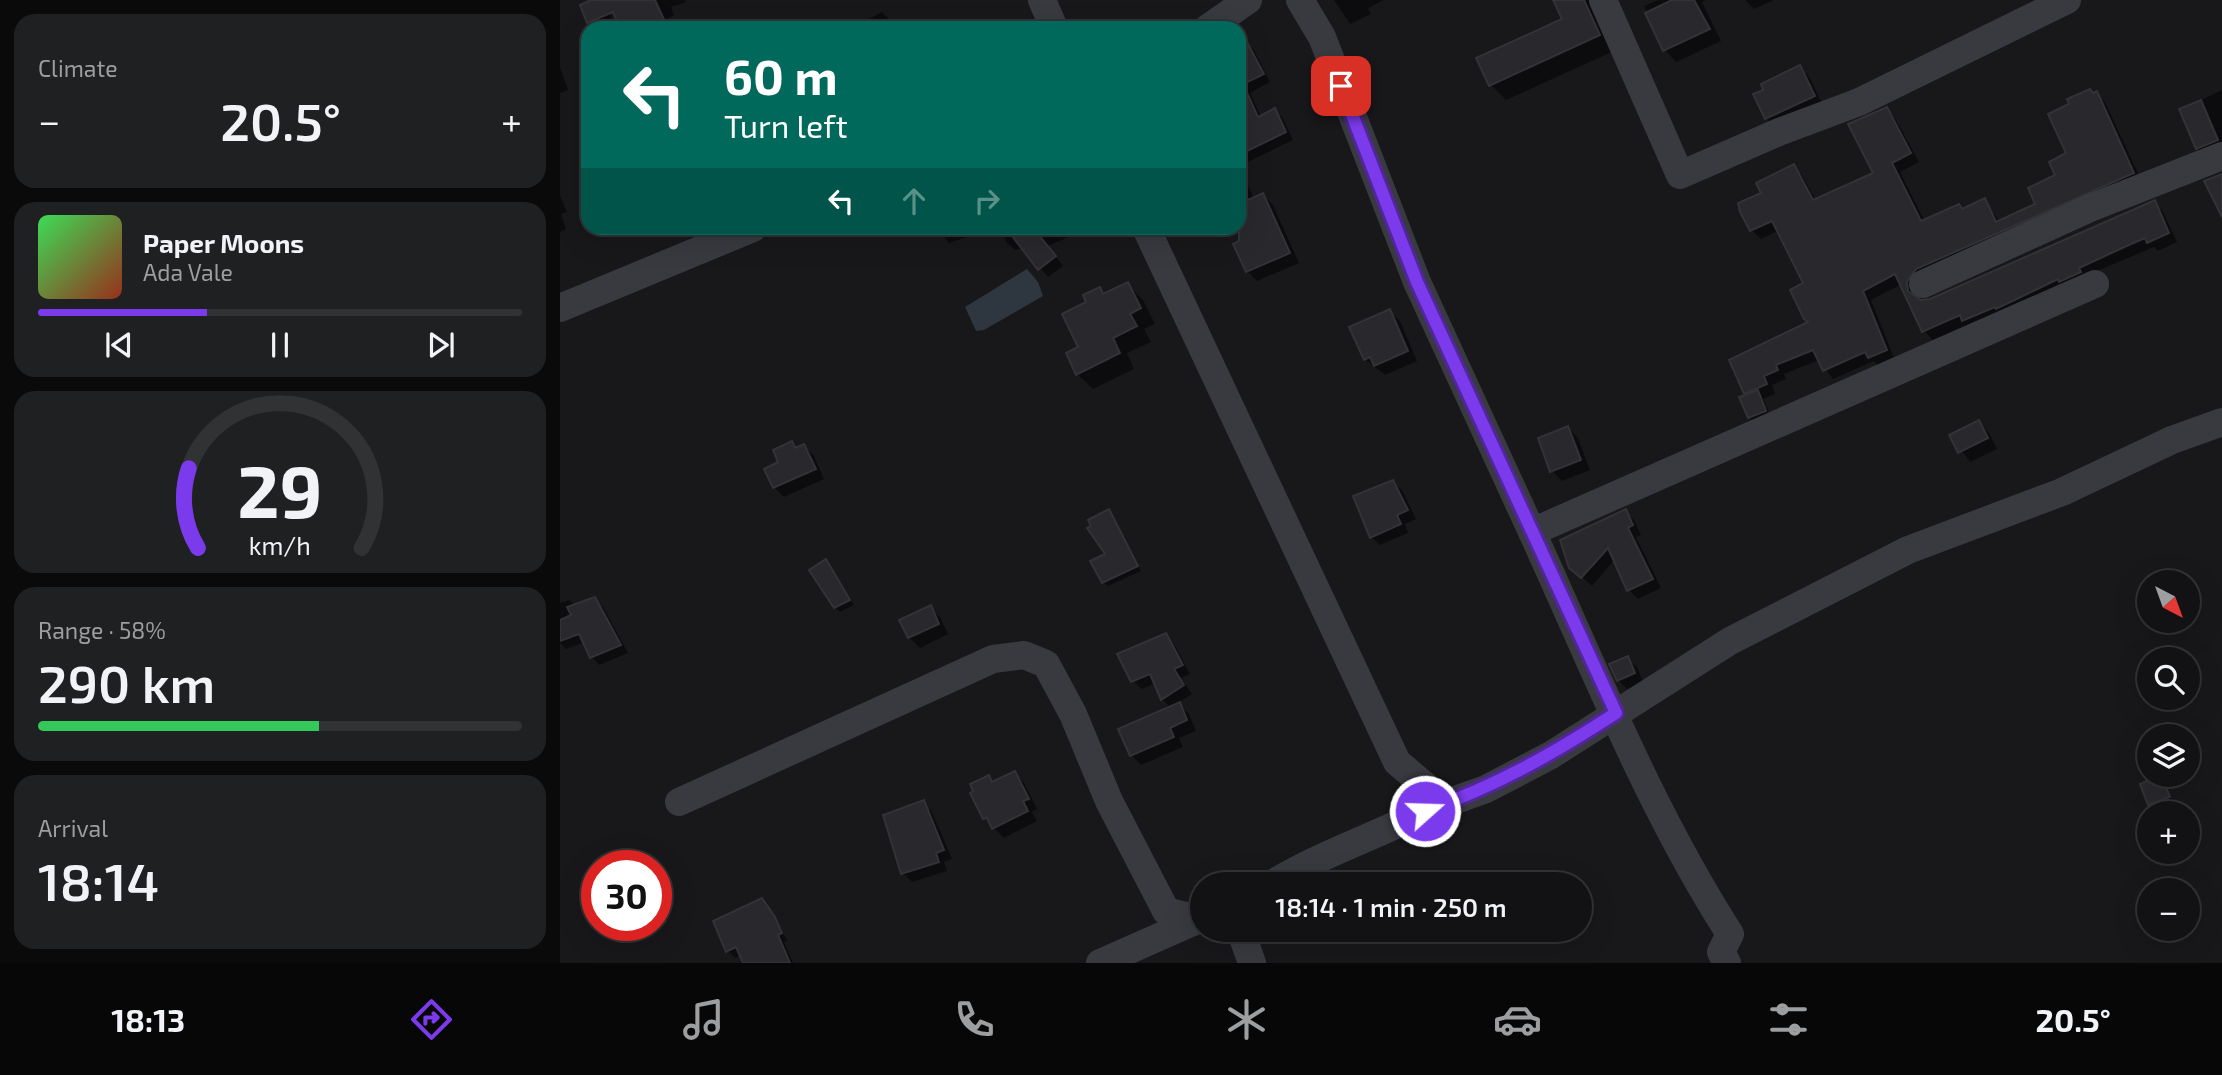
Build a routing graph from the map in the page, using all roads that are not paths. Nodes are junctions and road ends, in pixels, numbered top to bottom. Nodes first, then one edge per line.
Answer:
1 (1042, 0) edge
2 (1248, 0) edge
3 (1300, 0) edge
4 (1603, 0) edge
5 (2067, 0) edge
6 (1051, 21) edge
7 (1218, 21) edge
8 (2222, 156) edge
9 (736, 235) edge
10 (1149, 235) edge
11 (1923, 284) dead end
12 (2095, 285) dead end
13 (560, 308) edge
14 (2222, 422) edge
15 (1532, 532) junction
16 (1616, 713) junction
17 (679, 803) dead end
18 (1425, 811) junction
19 (1292, 872) edge
20 (1190, 917) edge
21 (1190, 923) edge
22 (1245, 942) edge
23 (1100, 963) edge
24 (1252, 963) edge
25 (1727, 963) edge

1 - 6 street
2 - 7 street
3 - 15 street
4 - 5 street
8 - 11 street
9 - 13 street
10 - 18 street
12 - 15 street
14 - 16 street
15 - 16 street
16 - 18 street
16 - 25 street
17 - 20 street
18 - 19 street
21 - 23 street
22 - 24 street

